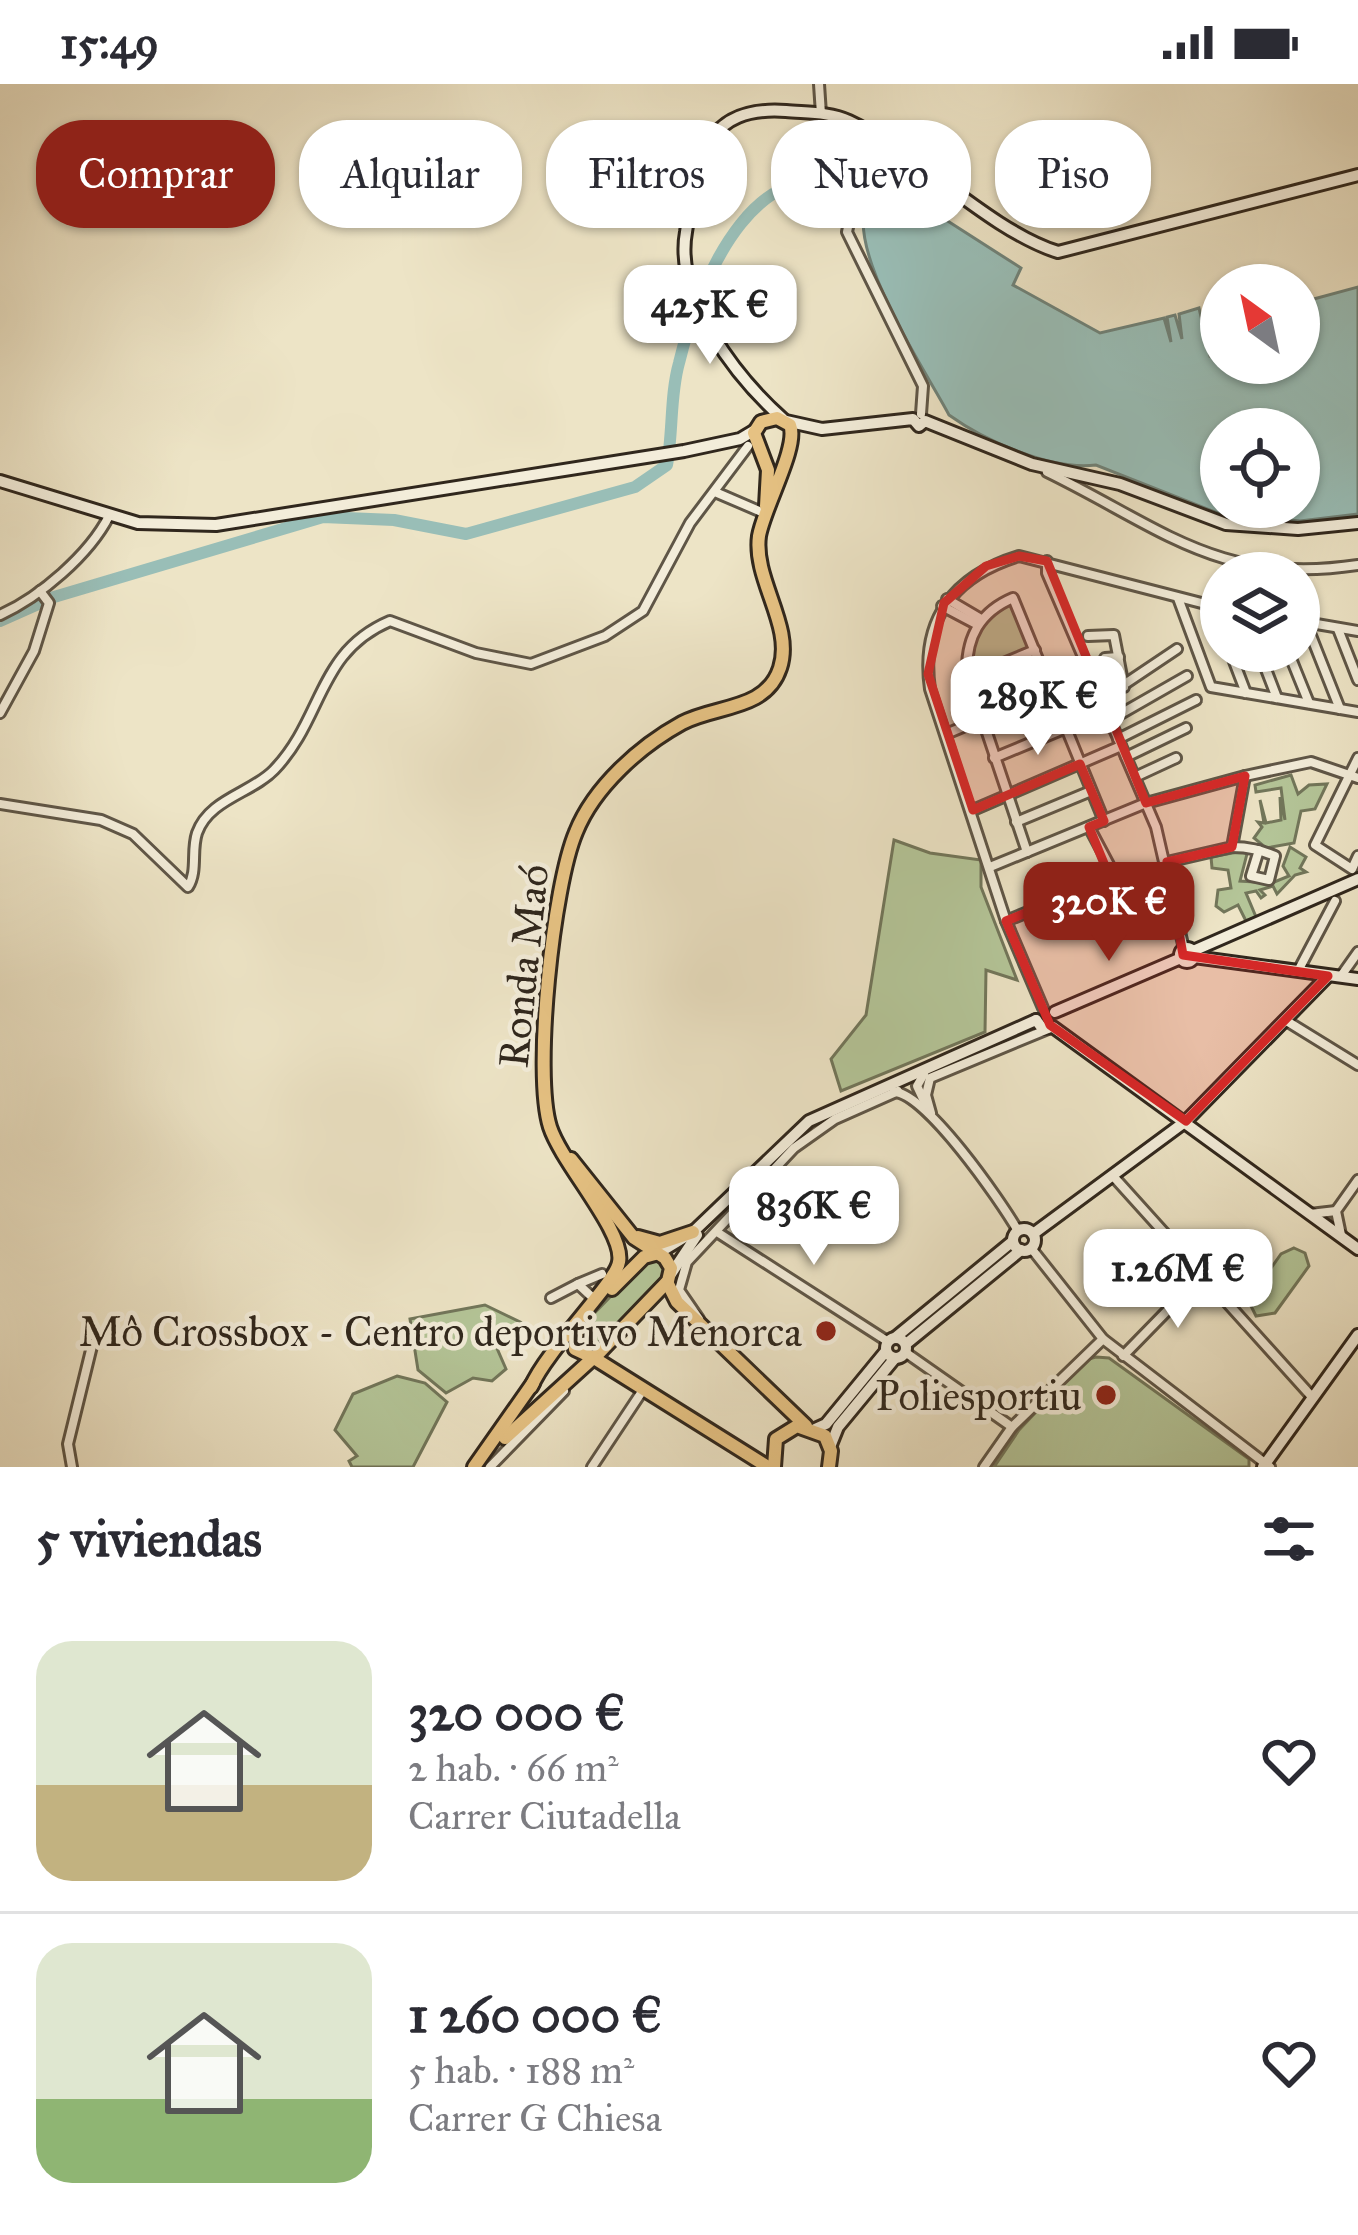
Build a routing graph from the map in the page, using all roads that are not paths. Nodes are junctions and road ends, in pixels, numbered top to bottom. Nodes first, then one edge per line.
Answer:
1 (819, 84) edge
2 (821, 114) junction
3 (1358, 175) edge
4 (848, 228) edge
5 (751, 383) junction
6 (920, 418) junction
7 (784, 420) junction
8 (756, 428) junction
9 (822, 429) junction
10 (709, 446) junction
11 (755, 449) junction
12 (790, 449) junction
13 (1032, 464) junction
14 (3, 481) edge
15 (716, 492) junction
16 (765, 509) junction
17 (109, 516) junction
18 (1358, 523) edge
19 (1048, 561) junction
20 (1358, 565) edge
21 (45, 597) junction
22 (1178, 598) junction
23 (945, 603) junction
24 (1200, 604) edge
25 (0, 615) edge
26 (979, 622) junction
27 (1320, 625) edge
28 (1337, 628) junction
29 (1358, 631) edge
30 (1088, 636) dead end
31 (1177, 649) dead end
32 (1035, 650) junction
33 (1119, 657) junction
34 (1105, 658) dead end
35 (1320, 662) edge
36 (1238, 672) edge
37 (1266, 672) edge
38 (1296, 672) edge
39 (1090, 674) junction
40 (1186, 676) dead end
41 (968, 679) junction
42 (1358, 680) edge
43 (1124, 687) junction
44 (1052, 691) junction
45 (1246, 693) junction
46 (1276, 698) junction
47 (1101, 700) junction
48 (1196, 700) dead end
49 (1309, 703) junction
50 (1340, 709) junction
51 (1358, 712) edge
52 (0, 713) edge
53 (1110, 720) junction
54 (981, 721) junction
55 (1066, 728) junction
56 (1186, 728) dead end
57 (946, 734) junction
58 (1119, 742) junction
59 (1126, 757) junction
60 (994, 758) junction
61 (1176, 758) dead end
62 (1358, 758) edge
63 (1080, 764) junction
64 (1245, 776) junction
65 (1354, 776) edge
66 (1135, 777) junction
67 (1091, 791) junction
68 (1007, 795) junction
69 (1146, 803) junction
70 (0, 804) edge
71 (973, 810) junction
72 (1104, 821) junction
73 (1016, 822) junction
74 (1089, 827) junction
75 (1232, 848) junction
76 (1258, 850) dead end
77 (1027, 853) junction
78 (1358, 856) edge
79 (1167, 862) junction
80 (990, 867) junction
81 (1355, 874) edge
82 (1335, 901) dead end
83 (1006, 921) junction
84 (1358, 952) edge
85 (1188, 954) junction
86 (1297, 972) junction
87 (1334, 976) junction
88 (1358, 979) edge
89 (1049, 1010) junction
90 (1036, 1020) junction
91 (1285, 1020) junction
92 (1050, 1028) junction
93 (954, 1055) junction
94 (1358, 1065) edge
95 (898, 1091) junction
96 (868, 1092) junction
97 (547, 1114) junction
98 (931, 1115) junction
99 (1184, 1122) junction
100 (558, 1146) junction
101 (1113, 1176) junction
102 (1358, 1180) edge
103 (723, 1205) junction
104 (1336, 1211) junction
105 (612, 1213) junction
106 (1310, 1214) junction
107 (693, 1232) junction
108 (718, 1232) junction
109 (1341, 1237) junction
110 (1020, 1243) junction
111 (1358, 1249) edge
112 (657, 1254) junction
113 (629, 1271) junction
114 (602, 1274) dead end
115 (1201, 1276) junction
116 (669, 1279) junction
117 (578, 1284) junction
118 (551, 1298) dead end
119 (592, 1298) junction
120 (701, 1325) junction
121 (577, 1327) junction
122 (1358, 1335) edge
123 (1103, 1339) junction
124 (92, 1346) dead end
125 (896, 1347) junction
126 (1124, 1356) junction
127 (594, 1358) junction
128 (573, 1379) junction
129 (531, 1387) junction
130 (643, 1390) junction
131 (1313, 1398) junction
132 (811, 1427) junction
133 (1012, 1427) junction
134 (831, 1449) junction
135 (1267, 1465) edge
136 (72, 1467) edge
137 (474, 1467) edge
138 (490, 1467) edge
139 (592, 1467) edge
140 (771, 1467) edge
141 (829, 1467) edge
142 (848, 1467) edge
143 (984, 1467) edge

1 - 2 street
2 - 3 street
2 - 5 street
4 - 6 street
5 - 7 street
5 - 8 street
6 - 9 street
6 - 13 street
7 - 8 main road
7 - 9 street
7 - 12 main road
8 - 10 street
8 - 11 main road
9 - 12 street
10 - 11 street
10 - 17 street
11 - 12 main road
11 - 15 street
11 - 16 main road, Ronda Maó
12 - 16 main road, Ronda Maó
13 - 18 street
13 - 20 street
14 - 17 street
15 - 16 street
15 - 70 street
16 - 97 main road, Ronda Maó
17 - 21 street
19 - 22 street
19 - 23 street
19 - 39 street
21 - 25 street
21 - 52 street
22 - 24 street
22 - 45 street
23 - 26 street
23 - 57 street
26 - 32 street
26 - 41 street
27 - 28 street
28 - 29 street
28 - 42 street
30 - 33 street
31 - 43 street
32 - 41 street
32 - 44 street
33 - 34 street
33 - 43 street
35 - 50 street
36 - 45 street
37 - 46 street
38 - 49 street
39 - 44 street
39 - 47 street
40 - 53 street
41 - 54 street
43 - 47 street
44 - 54 street
44 - 55 street
45 - 46 street
46 - 49 street
47 - 53 street
48 - 58 street
49 - 50 street
50 - 51 street
53 - 58 street
54 - 57 street
54 - 60 street
55 - 60 street
55 - 63 street
56 - 59 street
57 - 71 street
58 - 59 street
58 - 63 street
59 - 66 street
60 - 68 street
61 - 66 street
62 - 65 street
63 - 67 street
63 - 68 street
64 - 65 street
64 - 69 street
64 - 75 street
65 - 81 street
66 - 69 street
67 - 72 street
67 - 73 street
68 - 71 street
68 - 73 street
69 - 72 street
69 - 79 street
71 - 80 street
72 - 74 street
73 - 77 street
74 - 77 street
74 - 83 street
75 - 76 street
75 - 79 street
77 - 80 street
78 - 81 street
79 - 85 street
80 - 83 street
81 - 85 street
82 - 86 street
83 - 89 street
84 - 87 street
85 - 86 street
85 - 89 street
86 - 87 street
87 - 88 street
87 - 91 street
89 - 90 street
89 - 92 street
90 - 92 street
90 - 93 street
91 - 94 street
91 - 99 street
92 - 98 street
92 - 99 street
93 - 96 street
93 - 98 street
95 - 96 street
95 - 98 street
95 - 108 street
96 - 103 street
97 - 100 main road, Ronda Maó
97 - 105 main road, Ronda Maó
98 - 110 street
99 - 101 street
99 - 106 street
100 - 113 main road
100 - 119 main road
101 - 110 street
101 - 115 street
102 - 104 street
103 - 107 street
103 - 116 street
104 - 106 street
104 - 109 street
105 - 107 main road
105 - 112 main road, Ronda Maó
106 - 109 street
107 - 112 street
108 - 120 street
108 - 125 street
109 - 111 street
110 - 123 street
110 - 125 street
112 - 113 main road
112 - 116 main road, Ronda Maó
113 - 121 main road
114 - 117 street
115 - 126 street
115 - 131 street
116 - 120 main road, Ronda Maó
116 - 127 main road
117 - 118 street
117 - 119 street
119 - 129 main road
120 - 132 main road, Ronda Maó
121 - 127 main road
121 - 129 main road
122 - 131 street
123 - 126 street
123 - 133 street
124 - 136 street
125 - 132 street
125 - 133 street
125 - 134 street
126 - 135 street
127 - 128 main road
127 - 130 main road
128 - 137 main road
128 - 138 street
129 - 137 main road
130 - 139 street
130 - 140 main road
131 - 135 street
132 - 134 main road, Ronda Maó
132 - 140 main road
133 - 143 street
134 - 141 main road
134 - 142 main road, Ronda Maó

